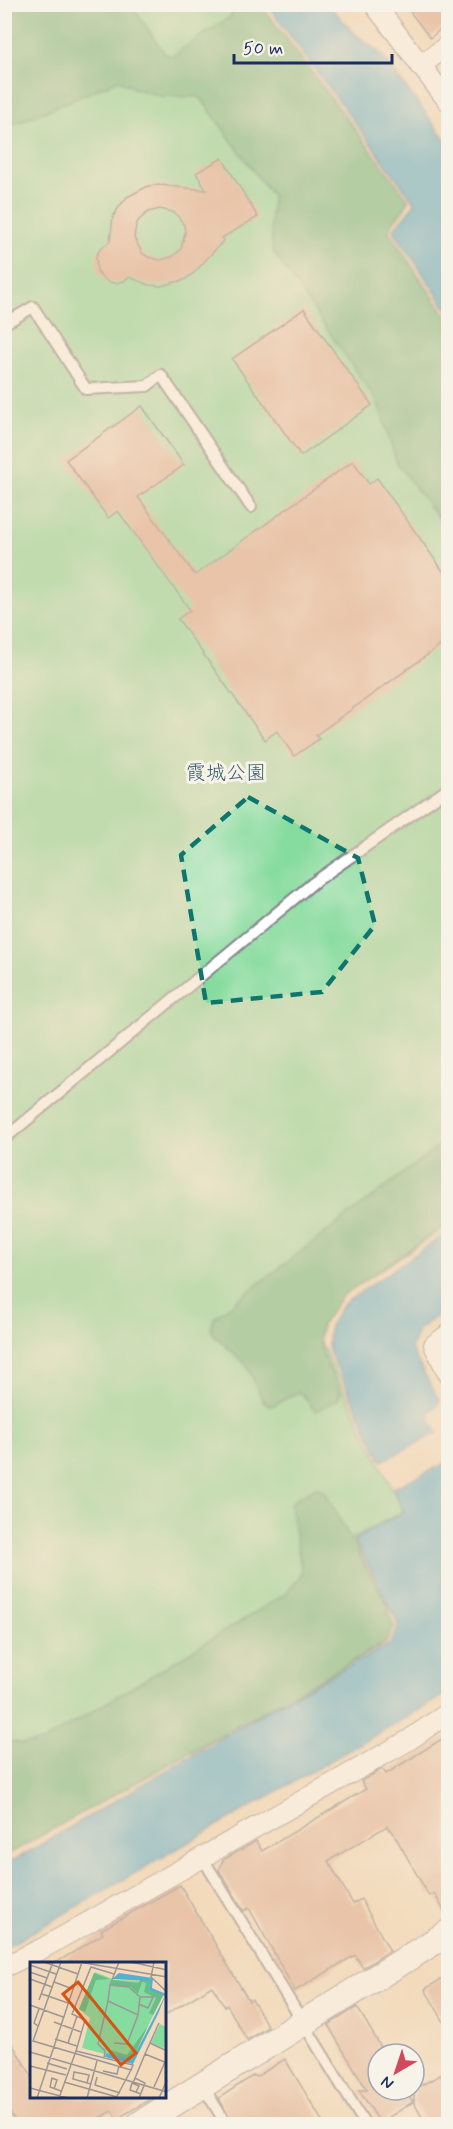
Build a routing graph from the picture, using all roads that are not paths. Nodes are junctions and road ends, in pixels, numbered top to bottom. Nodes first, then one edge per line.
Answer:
1 (374, 4) edge
2 (448, 45) edge
3 (420, 66) junction
4 (448, 101) edge
5 (4, 324) edge
6 (250, 507) dead end
7 (448, 789) edge
8 (4, 1139) edge
9 (448, 1335) edge
10 (448, 1373) edge
11 (447, 1718) edge
12 (202, 1857) junction
13 (448, 1933) edge
14 (4, 1967) edge
15 (303, 2022) junction
16 (203, 2086) junction
17 (140, 2124) edge
18 (226, 2124) edge
19 (364, 2124) edge

1 - 3 street
2 - 3 street
3 - 4 street
5 - 6 lane
7 - 8 lane
9 - 10 street
11 - 12 street
12 - 14 street
12 - 15 lane
13 - 15 street
15 - 16 street
15 - 19 lane
16 - 17 street
16 - 18 lane

